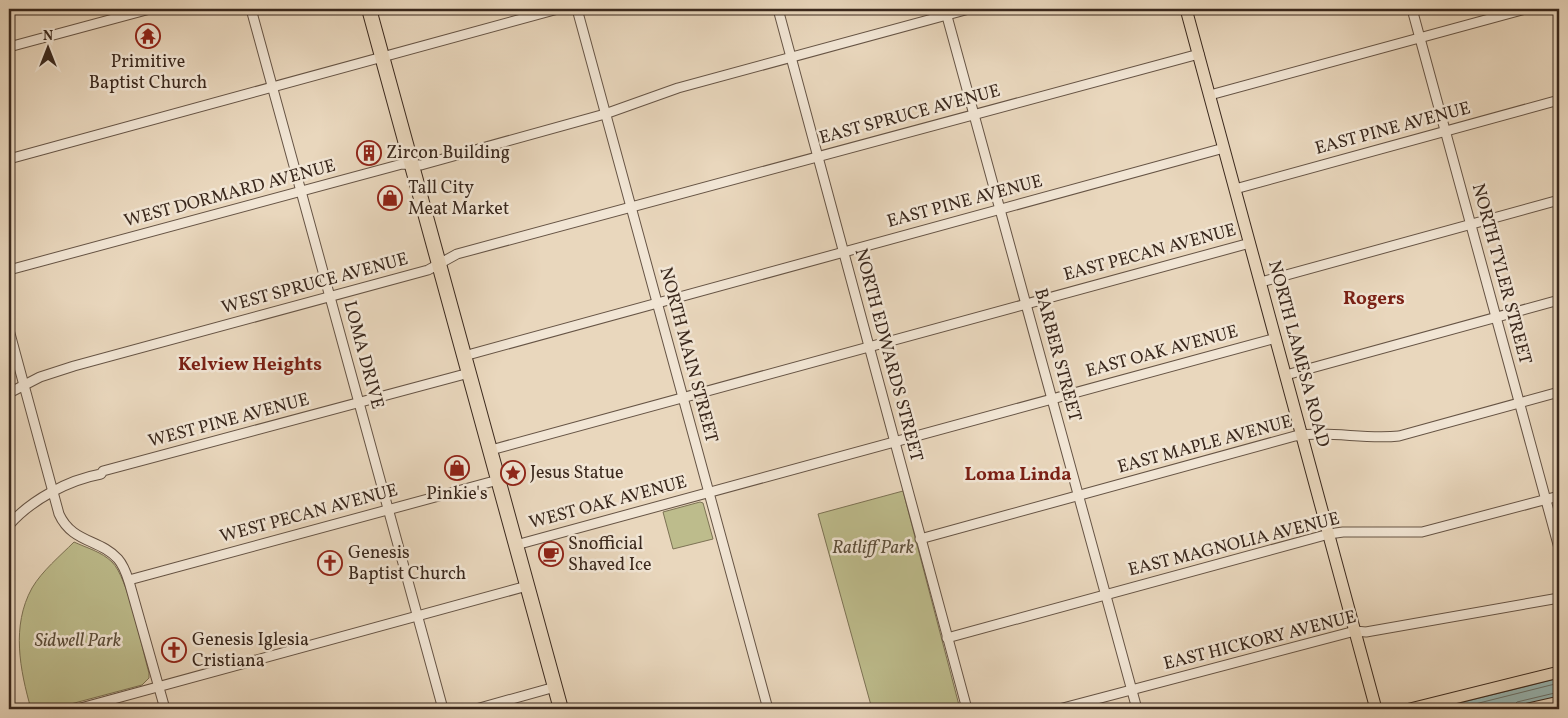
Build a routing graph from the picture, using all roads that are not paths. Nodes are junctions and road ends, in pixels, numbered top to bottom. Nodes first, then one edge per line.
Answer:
1 (150, 9) edge
2 (251, 9) edge
3 (369, 9) edge
4 (558, 9) edge
5 (576, 9) edge
6 (778, 9) edge
7 (970, 9) edge
8 (1186, 9) edge
9 (1412, 9) edge
10 (1522, 10) edge
11 (946, 12) edge
12 (1420, 38) junction
13 (9, 47) edge
14 (1199, 54) junction
15 (382, 58) junction
16 (791, 58) junction
17 (272, 87) junction
18 (1210, 95) junction
19 (1559, 100) edge
20 (605, 114) junction
21 (975, 114) junction
22 (1445, 131) junction
23 (1224, 148) junction
24 (818, 157) junction
25 (9, 159) edge
26 (412, 164) junction
27 (1235, 189) junction
28 (301, 191) junction
29 (1559, 200) edge
30 (631, 208) junction
31 (1000, 209) junction
32 (1472, 224) junction
33 (1250, 243) junction
34 (844, 252) junction
35 (439, 264) junction
36 (9, 270) edge
37 (1261, 282) junction
38 (330, 297) junction
39 (1559, 300) edge
40 (657, 303) junction
41 (1027, 304) junction
42 (1497, 318) junction
43 (9, 330) edge
44 (1276, 338) junction
45 (870, 347) junction
46 (464, 356) junction
47 (469, 373) junction
48 (1286, 375) junction
49 (24, 385) junction
50 (1559, 392) edge
51 (9, 393) edge
52 (683, 398) junction
53 (1052, 399) junction
54 (359, 403) junction
55 (1520, 403) junction
56 (1302, 435) junction
57 (896, 442) junction
58 (491, 450) junction
59 (498, 480) junction
60 (709, 492) junction
61 (52, 493) junction
62 (1079, 496) junction
63 (1559, 496) edge
64 (1546, 500) junction
65 (388, 510) junction
66 (9, 525) edge
67 (1329, 534) junction
68 (920, 539) junction
69 (516, 546) junction
70 (1559, 548) edge
71 (129, 580) junction
72 (528, 586) junction
73 (1106, 594) junction
74 (1559, 598) edge
75 (417, 616) junction
76 (1354, 631) junction
77 (948, 638) junction
78 (1559, 672) edge
79 (159, 687) junction
80 (555, 687) junction
81 (1132, 690) junction
82 (1559, 703) edge
83 (77, 709) edge
84 (166, 709) edge
85 (443, 709) edge
86 (476, 709) edge
87 (561, 709) edge
88 (768, 709) edge
89 (967, 709) edge
90 (1059, 709) edge
91 (1137, 709) edge
92 (1376, 709) edge
93 (1410, 709) edge
94 (1528, 709) edge

1 - 13 street
2 - 17 street, LOMA DRIVE
3 - 15 highway
4 - 15 street
5 - 20 street, NORTH MAIN STREET
6 - 16 street, NORTH EDWARDS STREET
7 - 11 street, WEST DORMARD AVENUE
8 - 14 main road, NORTH LAMESA ROAD
9 - 12 street, NORTH TYLER STREET
10 - 12 street
11 - 16 street, WEST DORMARD AVENUE
11 - 21 street, BARBER STREET
12 - 18 street
12 - 22 street, NORTH TYLER STREET
14 - 18 main road, NORTH LAMESA ROAD
14 - 21 street, EAST SPRUCE AVENUE
15 - 17 street
15 - 26 highway
16 - 20 street, WEST DORMARD AVENUE
16 - 24 street, NORTH EDWARDS STREET
17 - 25 street
17 - 28 street, LOMA DRIVE
18 - 23 main road, NORTH LAMESA ROAD
19 - 22 street, EAST PINE AVENUE
20 - 26 street, WEST DORMARD AVENUE
20 - 30 street, NORTH MAIN STREET
21 - 24 street, EAST SPRUCE AVENUE
21 - 31 street, BARBER STREET
22 - 27 street, EAST PINE AVENUE
22 - 32 street, NORTH TYLER STREET
23 - 27 main road, NORTH LAMESA ROAD
23 - 31 street, EAST PINE AVENUE
24 - 30 street, EAST SPRUCE AVENUE
24 - 34 street, NORTH EDWARDS STREET
26 - 28 street, WEST DORMARD AVENUE
26 - 35 highway
27 - 33 main road, NORTH LAMESA ROAD
28 - 36 street, WEST DORMARD AVENUE
28 - 38 street, LOMA DRIVE
29 - 32 street
30 - 35 street, WEST SPRUCE AVENUE
30 - 40 street, NORTH MAIN STREET
31 - 34 street, EAST PINE AVENUE
31 - 41 street, BARBER STREET
32 - 37 street
32 - 42 street, NORTH TYLER STREET
33 - 37 main road, NORTH LAMESA ROAD
33 - 41 street, EAST PECAN AVENUE
34 - 40 street, EAST PINE AVENUE
34 - 45 street, NORTH EDWARDS STREET
35 - 38 street, WEST SPRUCE AVENUE
35 - 46 highway
37 - 44 main road, NORTH LAMESA ROAD
38 - 49 street, WEST SPRUCE AVENUE
38 - 54 street, LOMA DRIVE
39 - 42 street
40 - 46 street
40 - 52 street, NORTH MAIN STREET
41 - 45 street, EAST PECAN AVENUE
41 - 53 street, BARBER STREET
42 - 48 street
42 - 55 street, NORTH TYLER STREET
43 - 49 street
44 - 48 main road, NORTH LAMESA ROAD
44 - 53 street, EAST OAK AVENUE
45 - 52 street, EAST PECAN AVENUE
45 - 57 street, NORTH EDWARDS STREET
46 - 47 highway
47 - 54 street, WEST PINE AVENUE
47 - 58 highway
48 - 56 main road, NORTH LAMESA ROAD
49 - 51 street, WEST SPRUCE AVENUE
49 - 61 street
50 - 55 street, EAST MAPLE AVENUE
52 - 58 street
52 - 60 street, NORTH MAIN STREET
53 - 57 street, EAST OAK AVENUE
53 - 62 street, BARBER STREET
54 - 61 street, WEST PINE AVENUE
54 - 65 street, LOMA DRIVE
55 - 56 street, EAST MAPLE AVENUE
55 - 64 street, NORTH TYLER STREET
56 - 62 street, EAST MAPLE AVENUE
56 - 67 main road, NORTH LAMESA ROAD
57 - 60 street, EAST OAK AVENUE
57 - 68 street, NORTH EDWARDS STREET
58 - 59 highway
59 - 65 street, WEST PECAN AVENUE
59 - 69 highway
60 - 69 street, WEST OAK AVENUE
60 - 88 street, NORTH MAIN STREET
61 - 66 street, WEST PINE AVENUE
61 - 71 street
62 - 68 street, EAST MAPLE AVENUE
62 - 73 street, BARBER STREET
63 - 64 street, EAST MAGNOLIA AVENUE
64 - 67 street, EAST MAGNOLIA AVENUE
64 - 70 street, NORTH TYLER STREET
65 - 71 street, WEST PECAN AVENUE
65 - 75 street, LOMA DRIVE
67 - 73 street, EAST MAGNOLIA AVENUE
67 - 76 main road, NORTH LAMESA ROAD
68 - 77 street, NORTH EDWARDS STREET
69 - 72 highway
71 - 79 street
72 - 75 street
72 - 80 highway
73 - 77 street, EAST MAGNOLIA AVENUE
73 - 81 street, BARBER STREET
74 - 76 street, EAST HICKORY AVENUE
75 - 79 street
75 - 85 street, LOMA DRIVE
76 - 81 street, EAST HICKORY AVENUE
76 - 92 main road, NORTH LAMESA ROAD
77 - 89 street, NORTH EDWARDS STREET
78 - 93 main road
79 - 83 street
79 - 84 street
80 - 86 street
80 - 87 highway
81 - 90 street, EAST HICKORY AVENUE
81 - 91 street, BARBER STREET
82 - 94 main road

